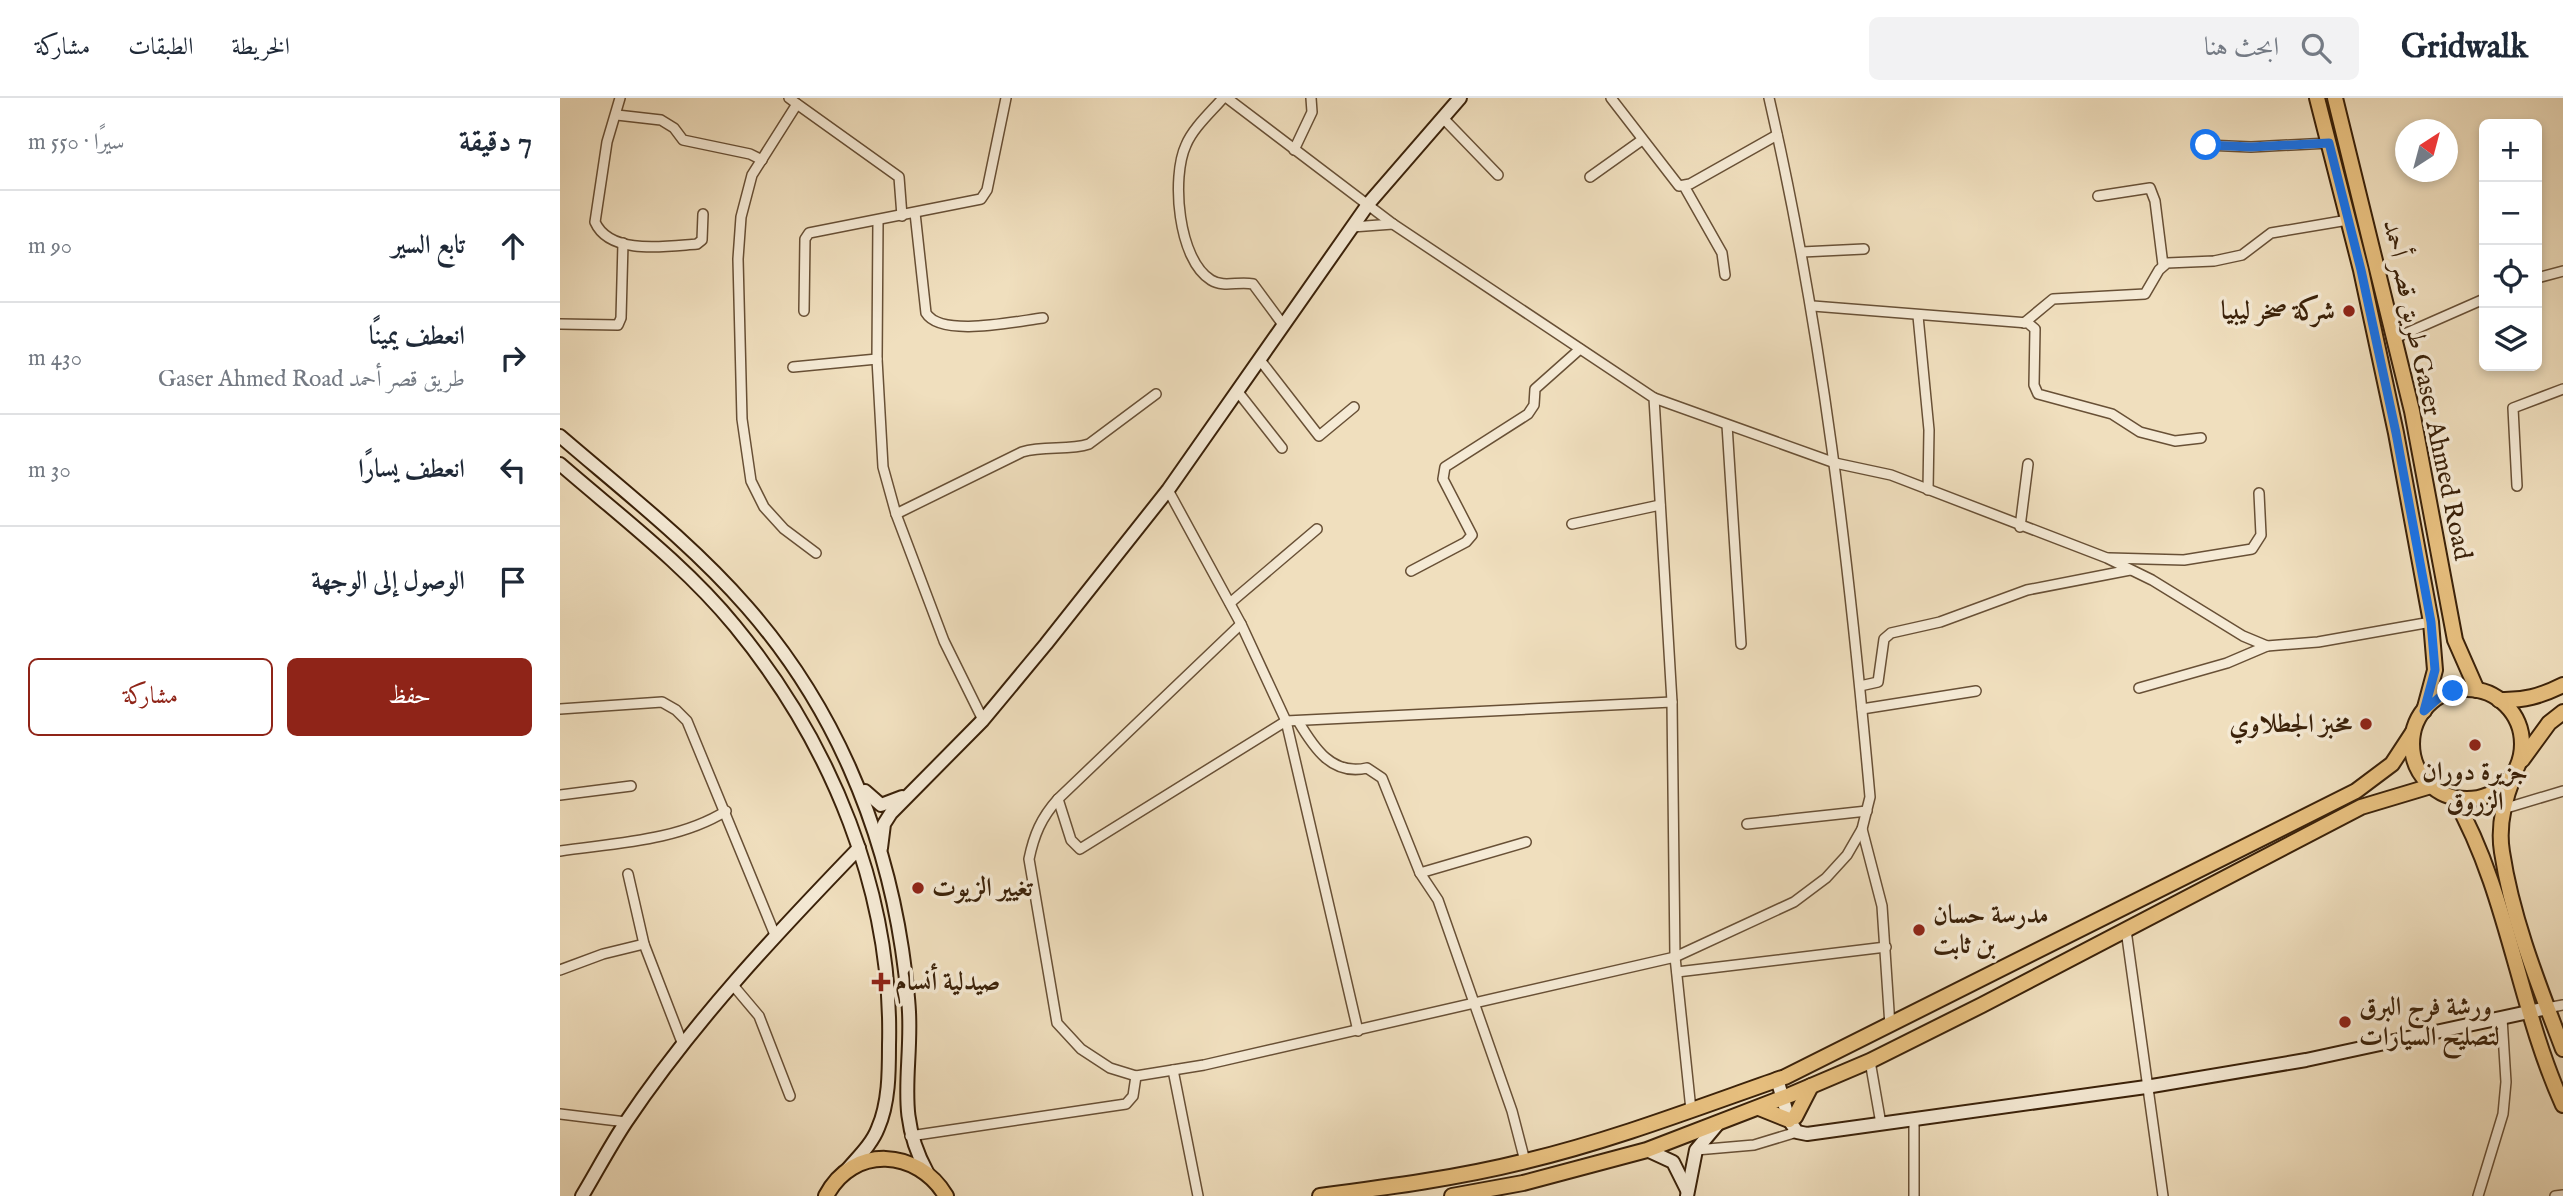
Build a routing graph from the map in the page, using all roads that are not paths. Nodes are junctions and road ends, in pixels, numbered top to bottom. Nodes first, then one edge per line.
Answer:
1 (620, 98) edge
2 (1006, 98) edge
3 (1225, 98) edge
4 (1311, 98) edge
5 (1460, 98) edge
6 (1611, 98) edge
7 (1769, 98) edge
8 (2317, 98) edge
9 (2335, 98) edge
10 (793, 101) edge
11 (617, 115) junction
12 (1442, 117) junction
13 (1777, 135) junction
14 (1642, 140) junction
15 (2329, 143) junction
16 (2206, 145) dead end
17 (1294, 150) junction
18 (762, 160) junction
19 (1499, 175) dead end
20 (1590, 177) dead end
21 (1684, 186) junction
22 (2098, 196) dead end
23 (1369, 203) junction
24 (915, 213) junction
25 (703, 214) dead end
26 (902, 216) junction
27 (2348, 220) junction
28 (878, 221) junction
29 (1393, 223) junction
30 (1352, 227) junction
31 (623, 243) junction
32 (1864, 249) dead end
33 (1802, 252) junction
34 (2163, 265) junction
35 (2563, 271) edge
36 (1725, 275) dead end
37 (2542, 277) edge
38 (2479, 301) edge
39 (1813, 306) junction
40 (804, 311) dead end
41 (1917, 316) junction
42 (1043, 318) dead end
43 (2024, 323) junction
44 (560, 324) edge
45 (1284, 326) junction
46 (2393, 339) junction
47 (1580, 349) junction
48 (877, 359) junction
49 (1260, 360) junction
50 (793, 367) dead end
51 (2563, 389) edge
52 (1238, 391) junction
53 (1156, 394) dead end
54 (1654, 398) junction
55 (1354, 407) dead end
56 (1727, 425) junction
57 (560, 436) edge
58 (2201, 438) dead end
59 (1282, 448) dead end
60 (1835, 463) junction
61 (560, 464) edge
62 (2028, 464) dead end
63 (2517, 486) dead end
64 (1168, 490) junction
65 (1928, 490) junction
66 (2259, 493) dead end
67 (632, 498) junction
68 (1660, 505) junction
69 (618, 514) junction
70 (896, 514) junction
71 (1572, 524) dead end
72 (2020, 527) junction
73 (1317, 529) dead end
74 (816, 553) dead end
75 (2107, 558) junction
76 (2131, 570) junction
77 (1411, 572) dead end
78 (1230, 603) junction
79 (2431, 622) junction
80 (1241, 624) junction
81 (1741, 644) dead end
82 (2267, 646) junction
83 (2563, 685) edge
84 (1860, 686) junction
85 (2139, 688) dead end
86 (2477, 690) junction
87 (1976, 691) dead end
88 (2499, 700) junction
89 (1672, 702) junction
90 (560, 709) edge
91 (1862, 709) junction
92 (2424, 711) junction
93 (2563, 712) edge
94 (983, 720) junction
95 (1286, 721) junction
96 (1298, 721) junction
97 (2413, 732) junction
98 (2517, 769) junction
99 (857, 780) junction
100 (631, 786) dead end
101 (2431, 786) junction
102 (2563, 791) edge
103 (560, 795) edge
104 (905, 795) junction
105 (2454, 798) junction
106 (1058, 799) junction
107 (2504, 809) junction
108 (726, 811) junction
109 (1867, 811) junction
110 (1747, 824) dead end
111 (1862, 829) junction
112 (1527, 842) dead end
113 (859, 848) junction
114 (881, 848) junction
115 (560, 851) edge
116 (1420, 873) junction
117 (628, 874) dead end
118 (2126, 930) junction
119 (775, 936) junction
120 (643, 944) junction
121 (1886, 947) junction
122 (1675, 957) junction
123 (560, 970) edge
124 (1677, 972) junction
125 (732, 984) junction
126 (1474, 1003) junction
127 (2563, 1005) edge
128 (2547, 1008) junction
129 (2529, 1012) junction
130 (2502, 1018) junction
131 (1889, 1026) junction
132 (1357, 1031) junction
133 (683, 1045) junction
134 (2563, 1049) edge
135 (1870, 1061) junction
136 (1173, 1070) junction
137 (1136, 1076) junction
138 (1781, 1078) junction
139 (1811, 1086) junction
140 (2146, 1087) junction
141 (790, 1096) dead end
142 (1786, 1096) junction
143 (2563, 1105) edge
144 (1759, 1108) junction
145 (1692, 1111) junction
146 (560, 1114) edge
147 (1914, 1119) junction
148 (626, 1122) junction
149 (1794, 1124) junction
150 (1881, 1124) junction
151 (1717, 1125) junction
152 (910, 1136) junction
153 (1647, 1150) junction
154 (1696, 1150) junction
155 (1525, 1161) junction
156 (847, 1170) junction
157 (927, 1171) junction
158 (942, 1190) edge
159 (829, 1191) edge
160 (1687, 1193) edge
161 (2563, 1195) edge
162 (582, 1196) edge
163 (817, 1196) edge
164 (957, 1196) edge
165 (1198, 1196) edge
166 (1320, 1196) edge
167 (1452, 1196) edge
168 (1914, 1196) edge
169 (2163, 1196) edge
170 (2478, 1196) edge
171 (2555, 1196) edge

1 - 11 street
2 - 24 street
3 - 17 street
3 - 45 street
4 - 17 street
5 - 12 street
6 - 14 street
7 - 13 street
8 - 15 main road, طريق قصر أحمد Gaser Ahmed Road
9 - 46 main road, طريق قصر أحمد Gaser Ahmed Road
10 - 18 street
10 - 26 street
11 - 18 street
11 - 31 street
12 - 19 street
12 - 23 street
13 - 21 street
13 - 33 street
14 - 20 street
14 - 21 street
15 - 16 street
15 - 27 main road, طريق قصر أحمد Gaser Ahmed Road
17 - 23 street
18 - 74 street
21 - 36 street
22 - 34 street
23 - 29 street
23 - 30 street
24 - 26 street
24 - 42 street
25 - 31 street
26 - 28 street
27 - 34 street
27 - 79 main road, طريق قصر أحمد Gaser Ahmed Road
28 - 40 street
28 - 48 street
29 - 30 street
29 - 47 street
30 - 45 street
31 - 44 street
32 - 33 street
33 - 39 street
34 - 43 street
35 - 37 street
38 - 46 street
39 - 41 street
39 - 60 street
41 - 43 street
41 - 65 street
43 - 58 street
45 - 49 street
46 - 86 main road, طريق قصر أحمد Gaser Ahmed Road
47 - 54 street
47 - 77 street
48 - 50 street
48 - 70 street
49 - 52 street
49 - 55 street
51 - 63 street
52 - 59 street
52 - 64 street
53 - 70 street
54 - 56 street
54 - 68 street
56 - 60 street
56 - 81 street
57 - 67 street
60 - 65 street
60 - 84 street
61 - 69 street
62 - 72 street
64 - 78 street
64 - 94 street
65 - 72 street
66 - 75 street
67 - 69 street
67 - 99 street
68 - 71 street
68 - 89 street
69 - 113 street
70 - 94 street
72 - 75 street
73 - 78 street
75 - 76 street
76 - 82 street
76 - 84 street
78 - 80 street
79 - 82 street
79 - 92 main road, طريق قصر أحمد Gaser Ahmed Road
80 - 95 street
80 - 106 street
82 - 85 street
83 - 88 main road
84 - 91 street
86 - 88 main road
86 - 92 main road
87 - 91 street
88 - 98 main road
89 - 96 street
89 - 122 street
90 - 108 street
91 - 109 street
92 - 97 main road
93 - 98 main road
94 - 104 street
95 - 96 street
95 - 106 street
95 - 132 street
96 - 116 street
97 - 101 main road
97 - 131 main road
98 - 105 main road
98 - 107 main road
99 - 104 street
99 - 114 street
100 - 103 street
101 - 105 main road
101 - 118 main road
102 - 107 street
104 - 114 street
105 - 129 main road
106 - 137 street
107 - 128 main road
108 - 115 street
108 - 119 street
109 - 110 street
109 - 111 street
111 - 121 street
111 - 122 street
112 - 116 street
113 - 119 street
113 - 156 street
114 - 152 street
116 - 126 street
117 - 120 street
118 - 135 main road
118 - 140 street
119 - 125 street
120 - 123 street
120 - 133 street
121 - 124 street
121 - 131 street
122 - 124 street
122 - 126 street
124 - 145 street
125 - 133 street
125 - 141 street
126 - 132 street
126 - 155 street
127 - 128 street
128 - 129 street
128 - 134 main road
129 - 130 street
129 - 143 main road
130 - 140 street
130 - 170 street
131 - 138 main road
132 - 136 street
133 - 148 street
135 - 139 main road
135 - 150 street
136 - 137 street
136 - 165 street
137 - 152 street
138 - 142 street
138 - 145 main road
139 - 142 main road
139 - 149 main road
140 - 147 street
140 - 169 street
142 - 144 main road
142 - 149 street
144 - 149 main road
144 - 151 main road
145 - 155 main road
146 - 148 street
147 - 150 street
147 - 168 street
148 - 162 street
149 - 150 street
149 - 154 street
151 - 153 main road
151 - 154 street
152 - 157 street
153 - 160 street
153 - 167 main road
154 - 160 street
155 - 166 main road
156 - 157 main road
156 - 159 main road
157 - 158 main road
158 - 164 main road
159 - 163 main road
161 - 171 street

